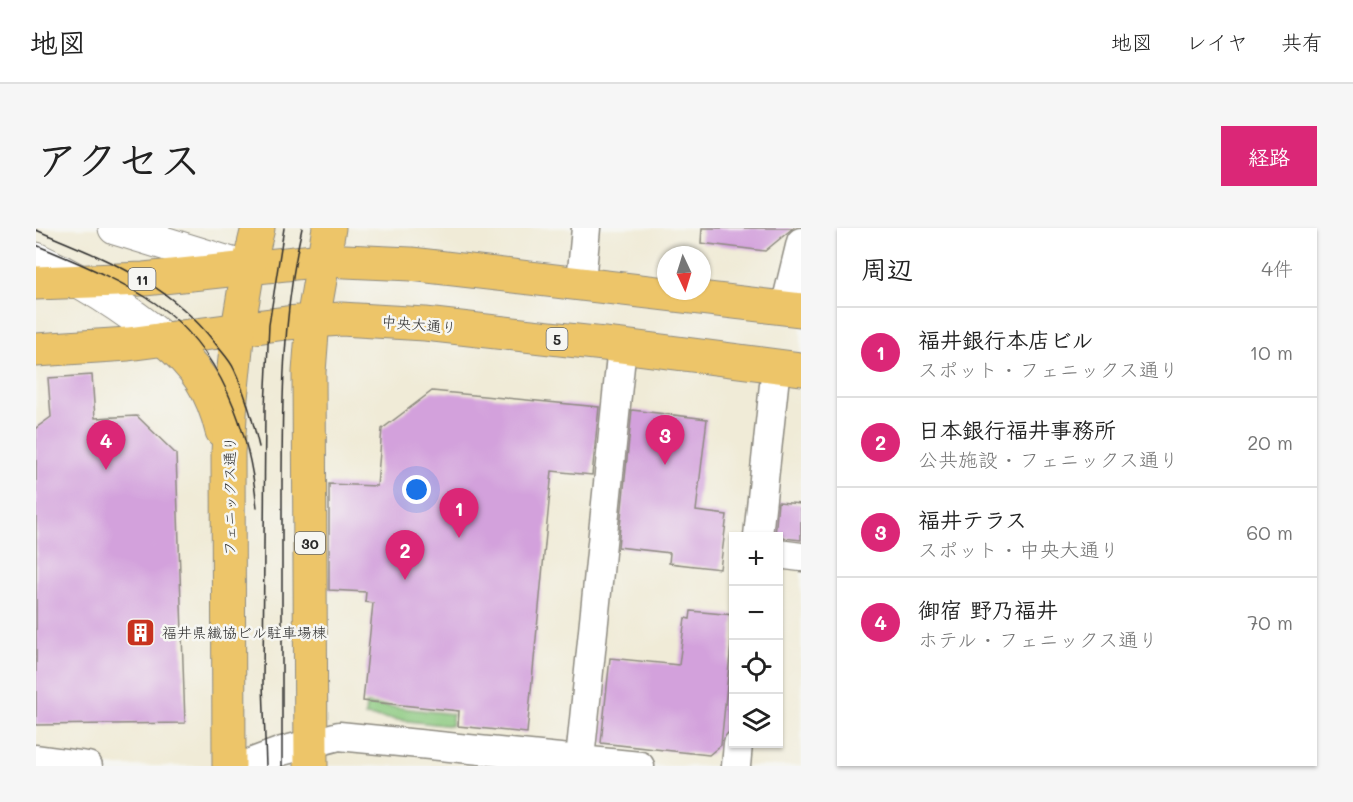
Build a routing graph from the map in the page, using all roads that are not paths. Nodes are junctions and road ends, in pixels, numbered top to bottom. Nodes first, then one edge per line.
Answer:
1 (115, 228) edge
2 (258, 228) edge
3 (329, 228) edge
4 (586, 228) edge
5 (801, 242) edge
6 (36, 259) edge
7 (323, 260) junction
8 (248, 269) junction
9 (80, 280) junction
10 (581, 282) junction
11 (36, 283) edge
12 (793, 309) edge
13 (313, 320) junction
14 (238, 329) junction
15 (163, 339) junction
16 (622, 346) junction
17 (36, 350) edge
18 (789, 367) edge
19 (228, 453) junction
20 (759, 532) edge
21 (783, 555) edge
22 (801, 557) edge
23 (738, 748) edge
24 (311, 754) edge
25 (485, 758) edge
26 (36, 759) edge
27 (580, 759) junction
28 (88, 766) edge
29 (230, 766) edge
30 (242, 766) edge
31 (640, 766) edge
32 (736, 766) edge

1 - 8 street
2 - 8 main road, フェニックス通り
3 - 7 main road
4 - 10 street
5 - 12 street
6 - 9 street
7 - 8 main road
7 - 10 main road
7 - 13 main road
8 - 9 main road, 11
8 - 14 main road, フェニックス通り
9 - 11 main road, 11
9 - 15 street
10 - 12 main road
13 - 14 main road, 中央大通り / 5
13 - 16 main road, 中央大通り / 5
13 - 24 main road, 30
14 - 15 main road, 中央大通り
14 - 19 main road, フェニックス通り
15 - 17 main road, 中央大通り
15 - 19 main road
16 - 18 main road, 中央大通り / 5
16 - 27 street
18 - 20 street
19 - 29 main road, フェニックス通り
21 - 22 street
23 - 32 street
24 - 25 street
24 - 30 street
25 - 27 street
26 - 28 street
27 - 31 street

